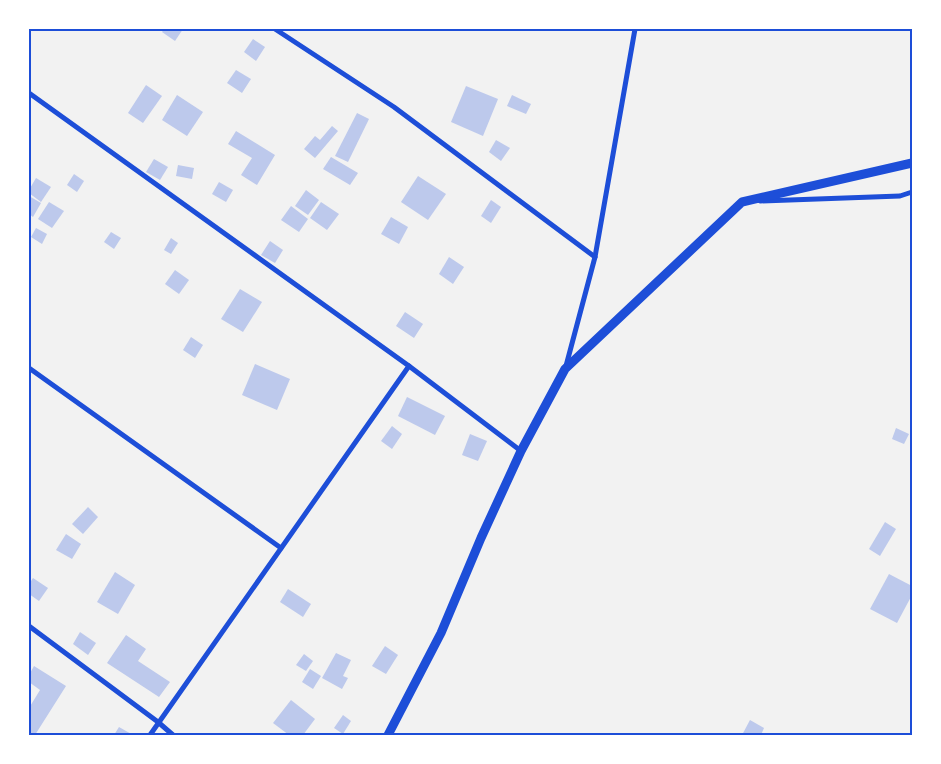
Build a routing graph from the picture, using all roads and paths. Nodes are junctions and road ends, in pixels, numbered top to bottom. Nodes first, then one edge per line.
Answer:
1 (275, 29) edge
2 (634, 29) edge
3 (29, 93) edge
4 (912, 163) edge
5 (912, 192) edge
6 (742, 202) junction
7 (594, 257) junction
8 (409, 366) junction
9 (29, 368) edge
10 (565, 369) junction
11 (520, 451) junction
12 (281, 548) junction
13 (29, 626) edge
14 (158, 722) junction
15 (150, 735) edge
16 (172, 735) edge
17 (388, 735) edge

1 - 7 street
2 - 7 street
3 - 8 street
4 - 6 street
5 - 6 street
6 - 10 street
7 - 10 street
8 - 11 street
8 - 12 street
9 - 12 street
10 - 11 street
11 - 17 street
12 - 14 street
13 - 14 street
14 - 15 street
14 - 16 street

